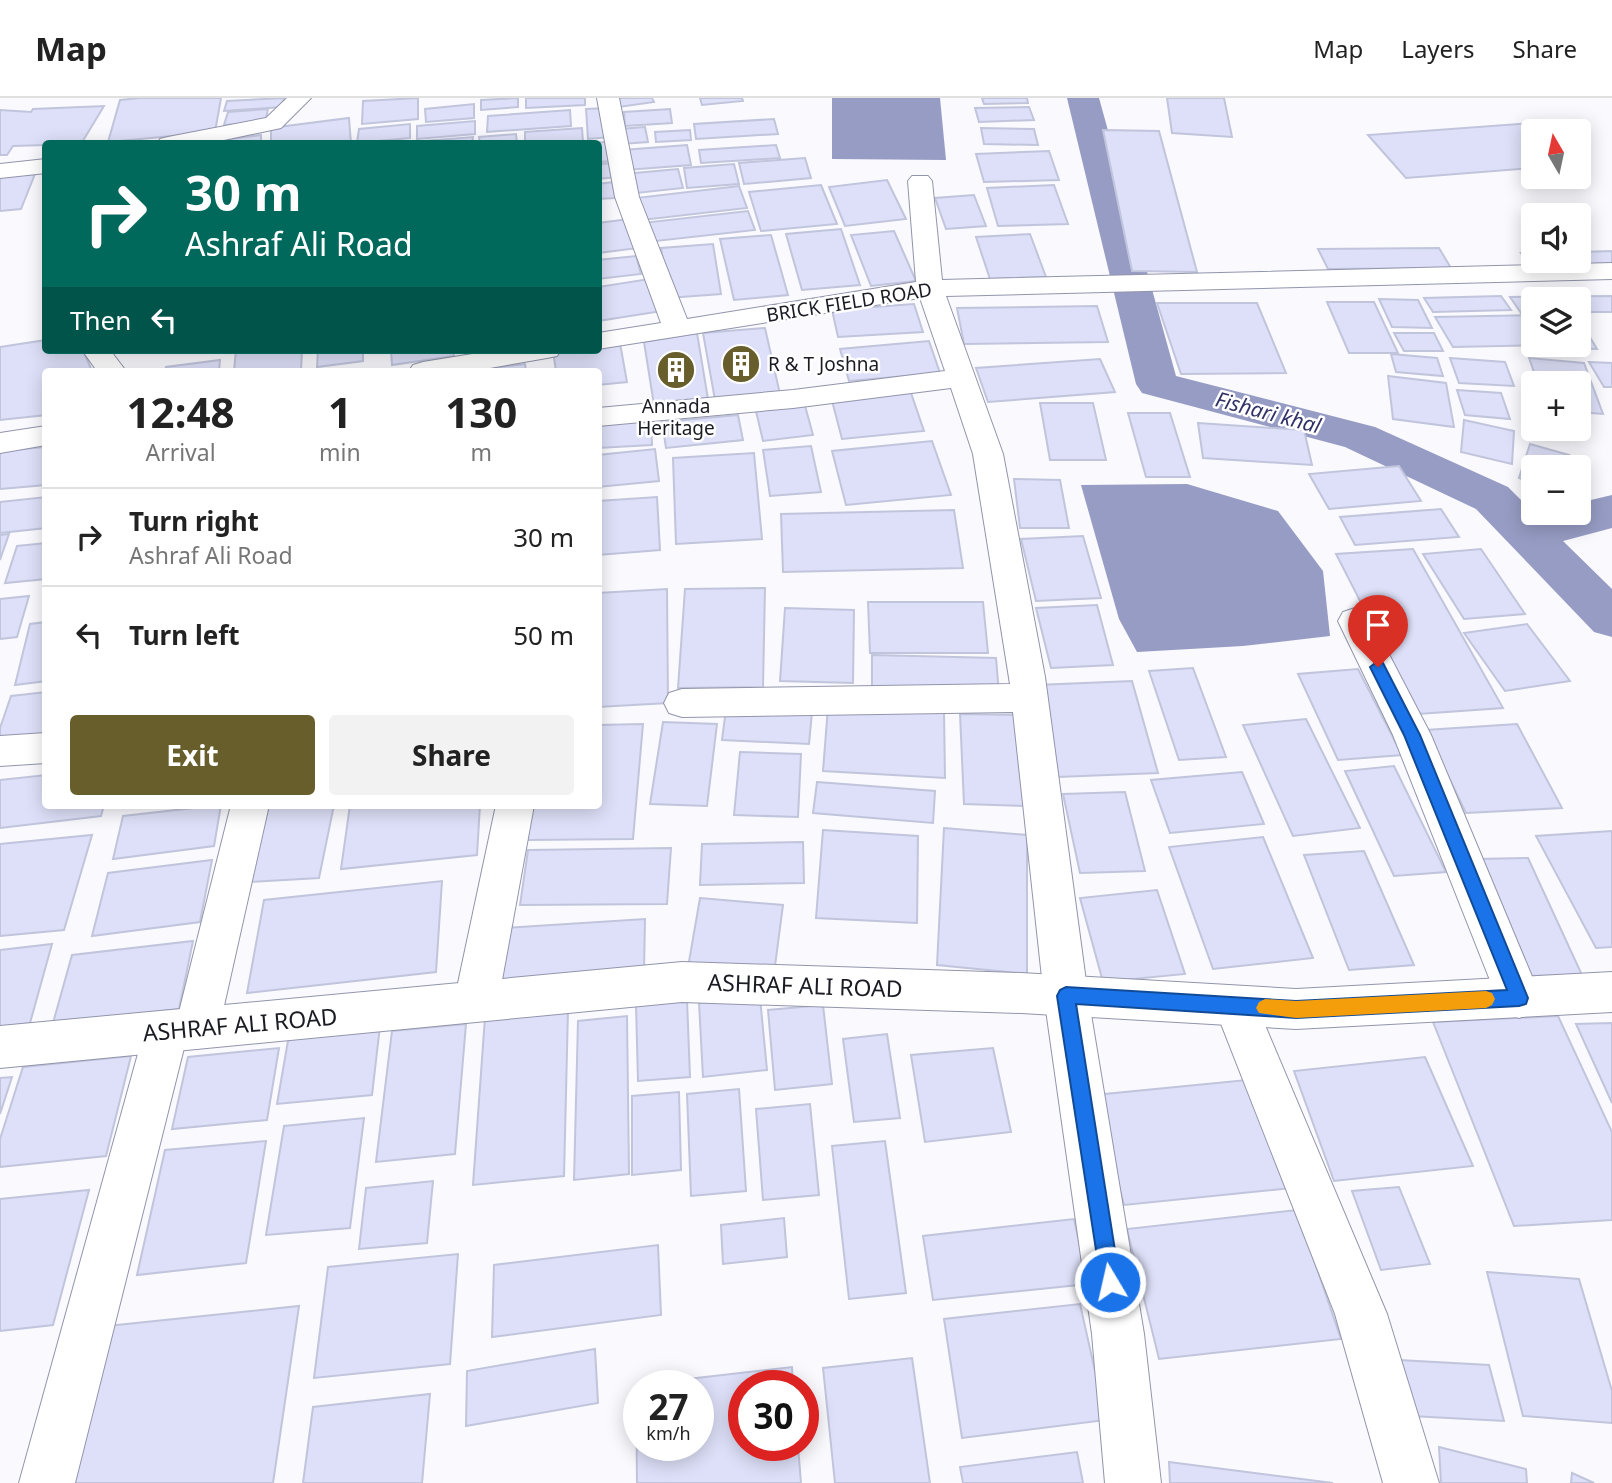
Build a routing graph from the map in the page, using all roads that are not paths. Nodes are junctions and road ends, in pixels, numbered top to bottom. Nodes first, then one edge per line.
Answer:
1 (300, 98) edge
2 (608, 98) edge
3 (270, 133) edge
4 (205, 140) edge
5 (42, 166) edge
6 (0, 171) edge
7 (624, 179) junction
8 (602, 181) edge
9 (920, 181) dead end
10 (1612, 271) edge
11 (930, 288) junction
12 (677, 329) junction
13 (602, 340) edge
14 (99, 354) edge
15 (544, 357) edge
16 (110, 368) edge
17 (449, 368) edge
18 (961, 378) junction
19 (602, 417) edge
20 (42, 436) edge
21 (0, 443) edge
22 (1355, 621) dead end
23 (1030, 698) junction
24 (682, 703) dead end
25 (42, 748) edge
26 (0, 751) edge
27 (249, 809) edge
28 (514, 809) edge
29 (1612, 992) edge
30 (1066, 996) junction
31 (1519, 998) junction
32 (477, 1002) junction
33 (1236, 1006) junction
34 (182, 1030) junction
35 (0, 1047) edge
36 (47, 1483) edge
37 (1133, 1483) edge
38 (1411, 1483) edge

1 - 3 street
2 - 7 street
3 - 4 street
5 - 6 street
7 - 8 street
7 - 12 street
9 - 11 street
10 - 11 street, BRICK FIELD ROAD
11 - 12 street, BRICK FIELD ROAD
11 - 18 street
12 - 13 street, BRICK FIELD ROAD
14 - 16 street
15 - 17 street
18 - 19 street
18 - 23 street
20 - 21 street
22 - 31 street
23 - 24 street
23 - 30 street
25 - 26 street
27 - 34 street
28 - 32 street
29 - 31 street, ASHRAF ALI ROAD
30 - 32 street, ASHRAF ALI ROAD
30 - 33 street, ASHRAF ALI ROAD
30 - 37 street
31 - 33 street, ASHRAF ALI ROAD
32 - 34 street, ASHRAF ALI ROAD
33 - 38 street
34 - 35 street, ASHRAF ALI ROAD
34 - 36 street

